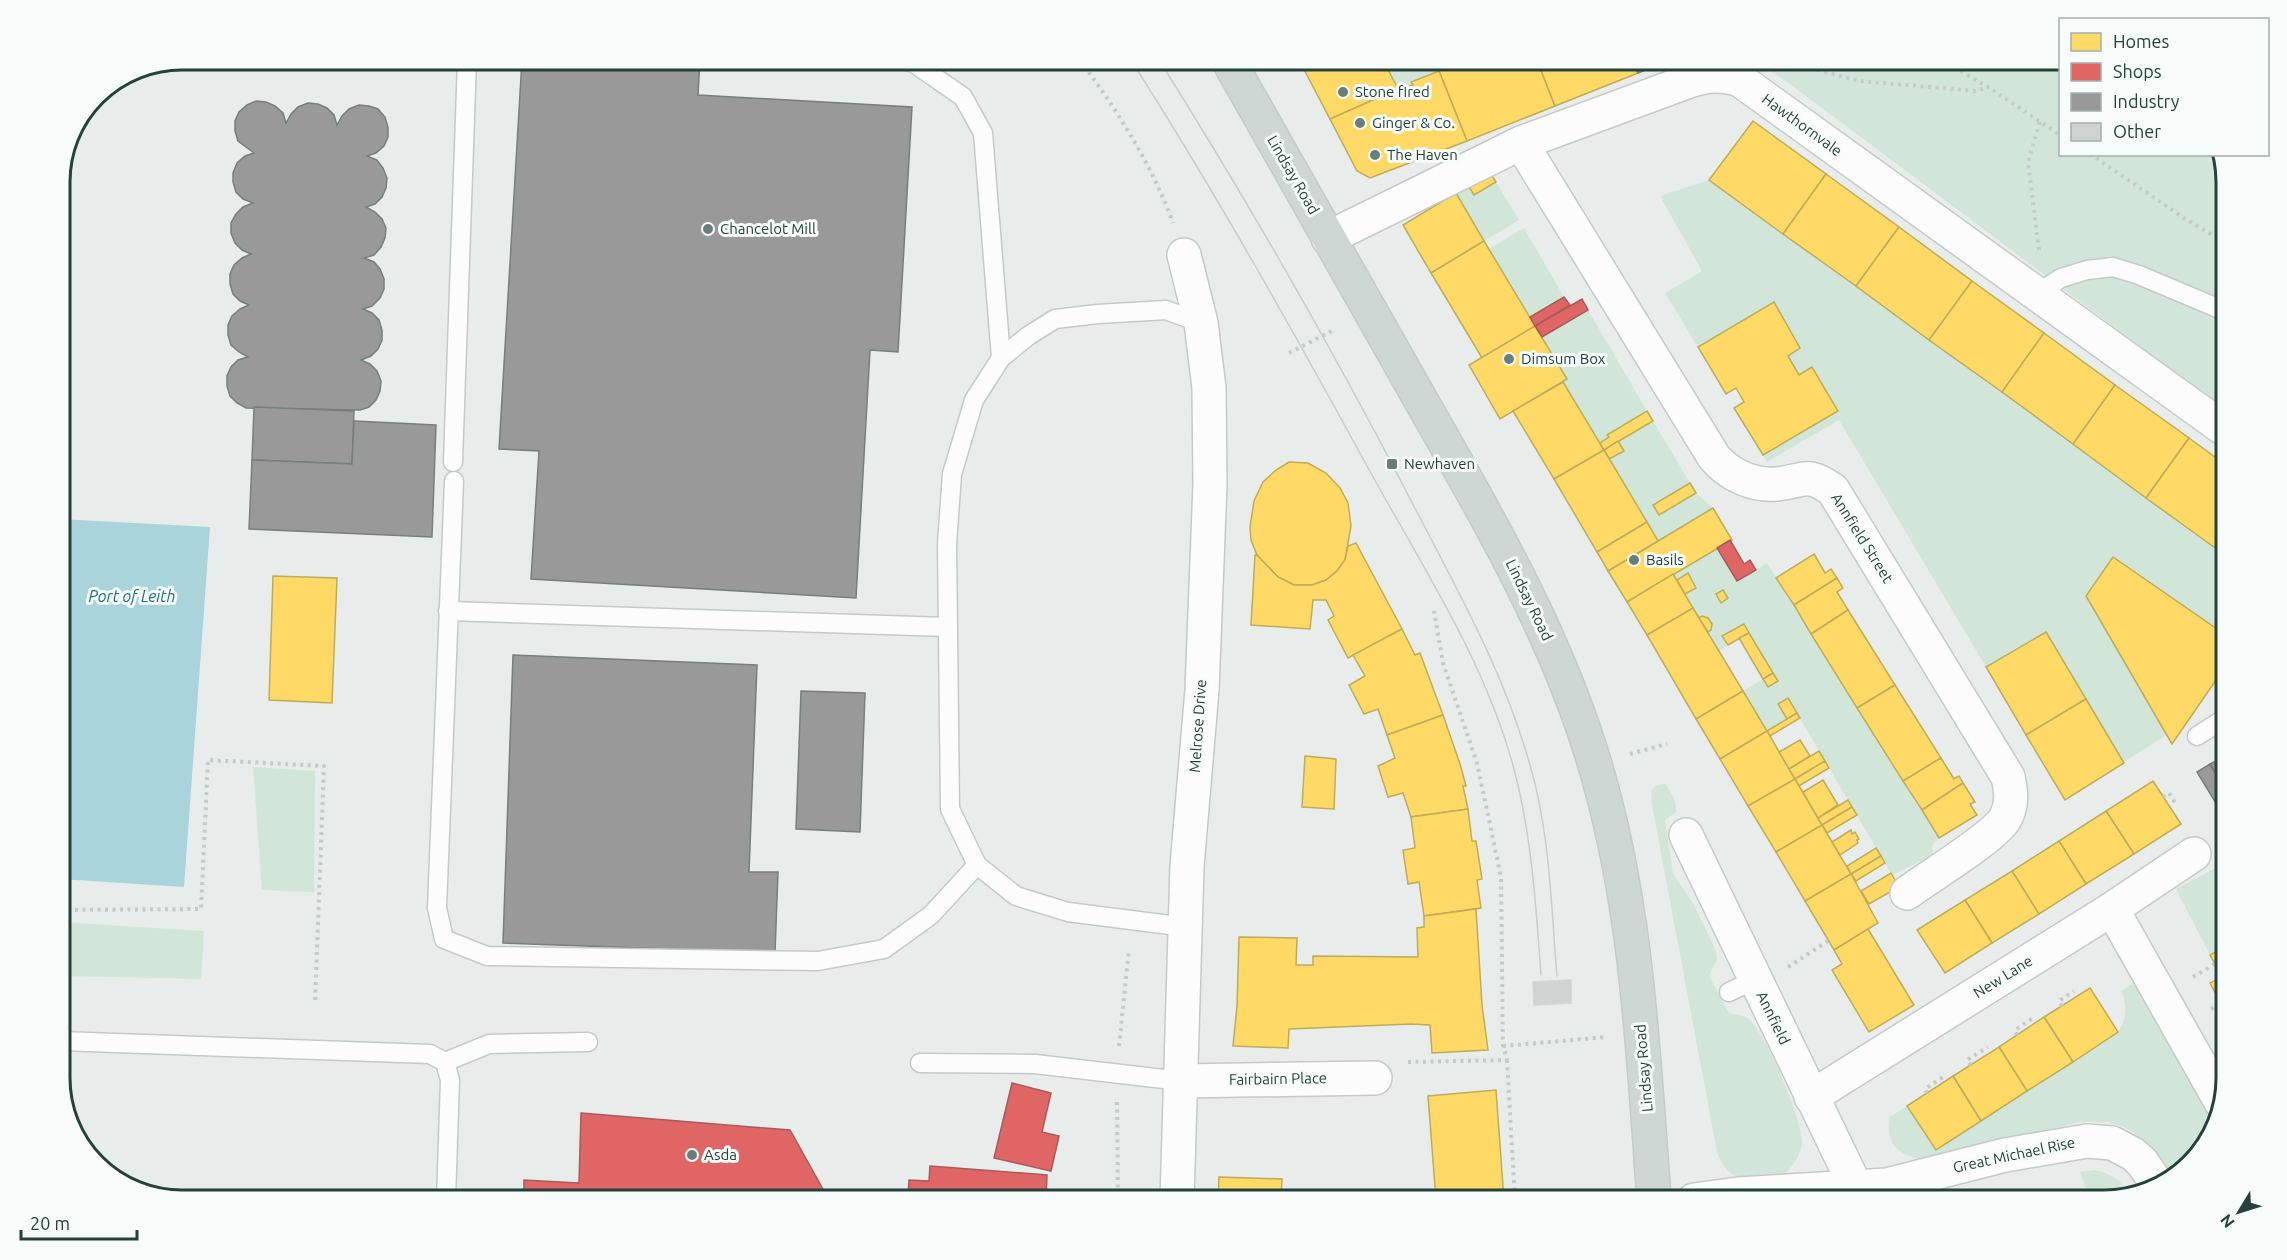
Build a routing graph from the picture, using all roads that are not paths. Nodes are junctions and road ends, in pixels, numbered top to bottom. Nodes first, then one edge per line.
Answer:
1 (1234, 70) edge
2 (467, 71) edge
3 (925, 71) edge
4 (1521, 143) junction
5 (1328, 238) junction
6 (1184, 255) road end
7 (2049, 286) junction
8 (2216, 307) edge
9 (1201, 323) junction
10 (1001, 358) junction
11 (2216, 422) edge
12 (453, 462) dead end
13 (454, 481) dead end
14 (448, 611) junction
15 (947, 627) junction
16 (2216, 724) edge
17 (2197, 736) dead end
18 (1686, 834) dead end
19 (2194, 854) dead end
20 (977, 865) junction
21 (1908, 893) dead end
22 (2112, 909) junction
23 (1186, 927) junction
24 (71, 1041) edge
25 (588, 1042) dead end
26 (445, 1062) junction
27 (920, 1063) dead end
28 (1375, 1078) road end
29 (1181, 1081) junction
30 (2215, 1092) edge
31 (1811, 1097) junction
32 (2153, 1178) edge
33 (446, 1190) edge
34 (1177, 1190) edge
35 (1653, 1190) edge
36 (1856, 1190) edge
37 (1871, 1190) edge

1 - 5 main road, Lindsay Road
2 - 12 lane
3 - 10 lane
4 - 5 street, Hawthornvale
4 - 7 street, Hawthornvale
4 - 21 street, Annfield Street
5 - 35 main road, Lindsay Road
6 - 9 street, Melrose Drive
7 - 8 lane
7 - 11 street, Hawthornvale
9 - 10 lane
9 - 23 street, Melrose Drive
10 - 15 lane
13 - 14 lane
14 - 15 lane
14 - 20 lane
15 - 20 lane
16 - 17 lane
18 - 31 street, Annfield
19 - 22 street, New Lane
20 - 23 lane
22 - 30 street
22 - 31 street, New Lane
23 - 29 street, Melrose Drive
24 - 26 lane
25 - 26 lane
26 - 33 lane
27 - 29 lane
28 - 29 street, Fairbairn Place
29 - 34 street, Melrose Drive
31 - 36 street, Annfield
32 - 37 street, Great Michael Rise

